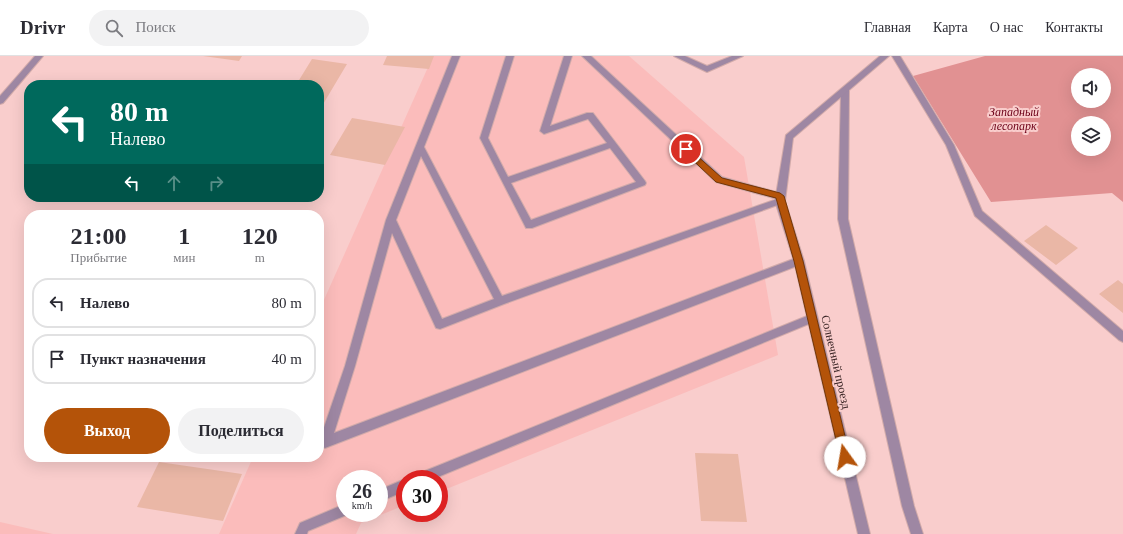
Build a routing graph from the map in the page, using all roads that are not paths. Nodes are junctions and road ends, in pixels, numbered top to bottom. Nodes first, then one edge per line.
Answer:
1 (39, 56) edge
2 (456, 56) edge
3 (510, 56) edge
4 (568, 56) edge
5 (586, 56) edge
6 (678, 56) edge
7 (739, 56) edge
8 (885, 56) edge
9 (896, 56) edge
10 (845, 90) junction
11 (0, 101) edge
12 (612, 144) junction
13 (420, 147) junction
14 (506, 181) junction
15 (780, 199) junction
16 (391, 220) junction
17 (799, 261) junction
18 (500, 301) junction
19 (812, 318) junction
20 (1123, 337) edge
21 (442, 470) edge
22 (336, 514) edge
23 (301, 534) edge
24 (864, 534) edge
25 (917, 534) edge

1 - 11 street
2 - 13 street
3 - 14 street
4 - 12 street
5 - 15 street
6 - 7 street
8 - 10 street
9 - 20 street
10 - 15 street
10 - 25 street
12 - 14 street
12 - 14 street
13 - 16 street
13 - 18 street
15 - 17 street, Солнечный проезд
15 - 18 street
16 - 17 street
16 - 18 street
17 - 19 street, Солнечный проезд
19 - 21 street
19 - 24 street, Солнечный проезд
22 - 23 street

